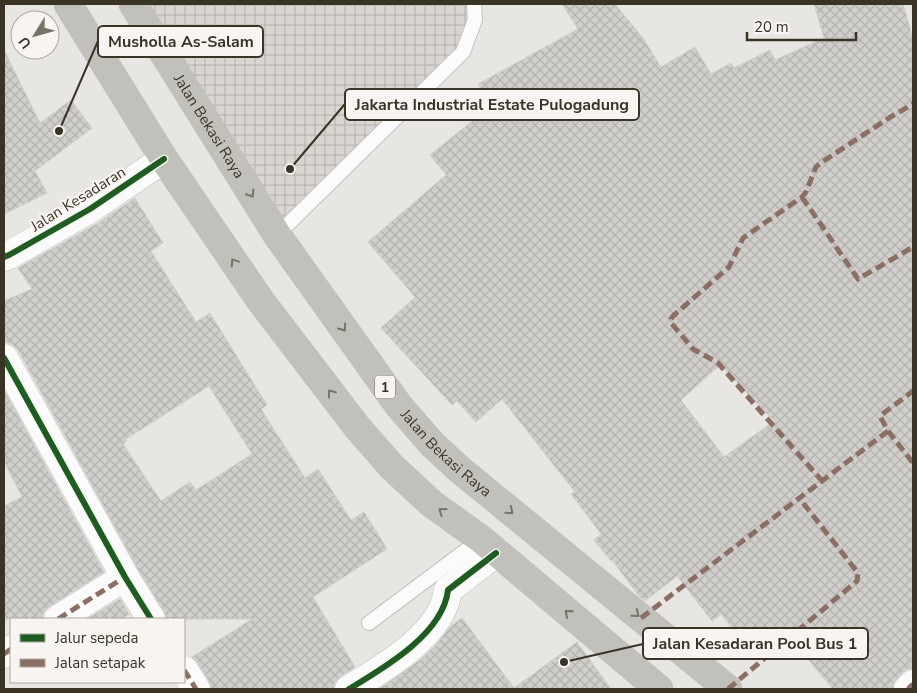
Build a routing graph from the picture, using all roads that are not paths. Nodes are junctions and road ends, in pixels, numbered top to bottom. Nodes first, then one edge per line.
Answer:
1 (68, 4) edge
2 (133, 4) edge
3 (474, 4) edge
4 (164, 159) junction
5 (277, 235) junction
6 (4, 257) edge
7 (4, 358) edge
8 (488, 546) junction
9 (125, 577) junction
10 (60, 618) edge
11 (150, 618) edge
12 (369, 623) dead end
13 (185, 672) edge
14 (913, 684) edge
15 (196, 689) edge
16 (349, 689) edge
17 (659, 689) edge
18 (728, 689) edge
19 (908, 689) edge

1 - 4 highway
2 -> 5 highway, Jalan Bekasi Raya / 1
3 - 5 lane
4 - 6 street, Jalan Kesadaran
8 -> 4 highway
5 -> 18 highway, Jalan Bekasi Raya / 1
7 - 9 street
8 - 12 lane
8 - 16 street
17 -> 8 highway
9 - 10 street
9 - 11 street
13 - 15 street
14 - 19 street

